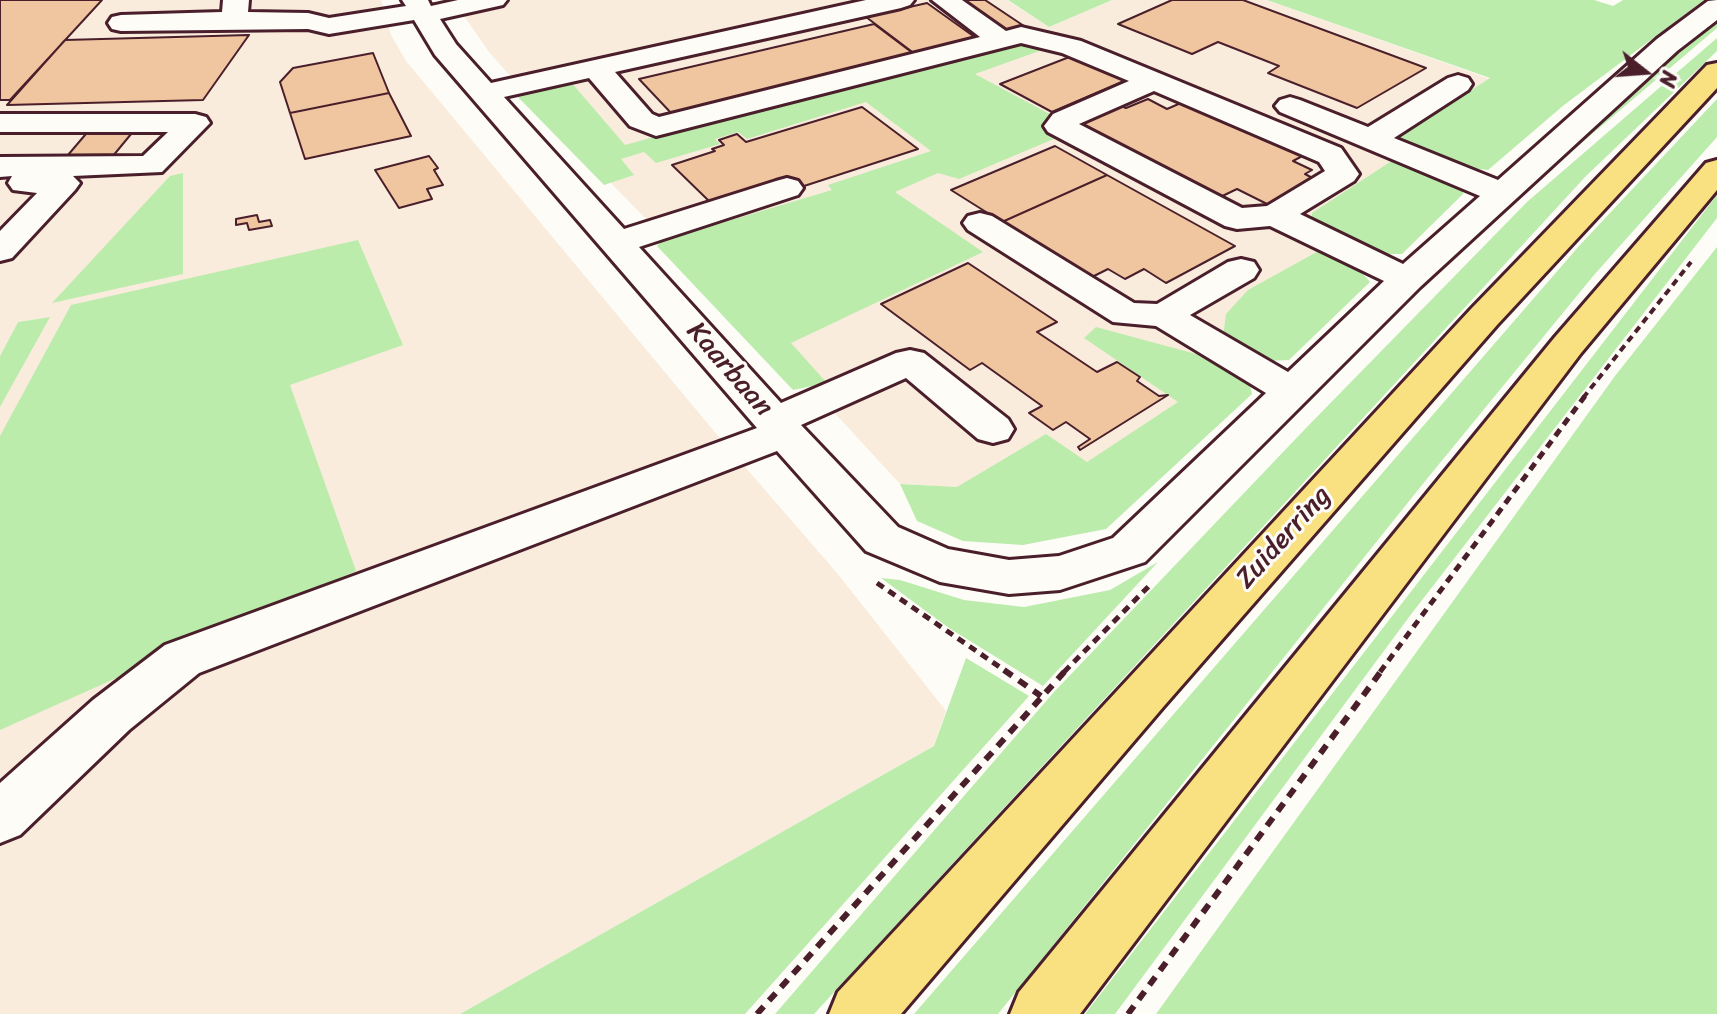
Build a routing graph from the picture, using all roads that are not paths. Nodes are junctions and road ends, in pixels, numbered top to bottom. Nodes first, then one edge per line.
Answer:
1 (494, 0) edge
2 (901, 0) edge
3 (945, 0) edge
4 (1717, 7) edge
5 (421, 9) edge
6 (235, 10) edge
7 (121, 23) dead end
8 (1002, 40) junction
9 (596, 68) junction
10 (1717, 71) edge
11 (1154, 81) junction
12 (1458, 84) dead end
13 (484, 93) junction
14 (1270, 98) dead end
15 (0, 123) edge
16 (1371, 139) junction
17 (0, 167) edge
18 (1717, 170) edge
19 (0, 183) edge
20 (787, 188) dead end
21 (1502, 193) junction
22 (1275, 215) junction
23 (980, 223) dead end
24 (616, 243) junction
25 (0, 251) edge
26 (1241, 270) dead end
27 (1407, 279) junction
28 (1164, 315) junction
29 (1291, 391) junction
30 (779, 427) junction
31 (993, 429) dead end
32 (0, 818) edge
33 (860, 1014) edge
34 (1041, 1014) edge

1 - 5 street
2 - 9 street
3 - 8 street
4 - 21 street
5 - 6 street
5 - 13 street, Kaarbaan
6 - 7 street
8 - 9 street
8 - 11 street
9 - 13 street
10 - 33 main road, Zuiderring
11 - 22 street
11 - 22 street
12 - 16 street
13 - 24 street, Kaarbaan
14 - 16 street
15 - 17 street
16 - 21 street
18 - 34 main road
19 - 25 street
20 - 24 street
21 - 27 street
22 - 27 street
23 - 28 street
24 - 30 street, Kaarbaan
26 - 28 street
27 - 29 street
28 - 29 street
29 - 30 street, Kaarbaan
30 - 31 street
30 - 32 street

